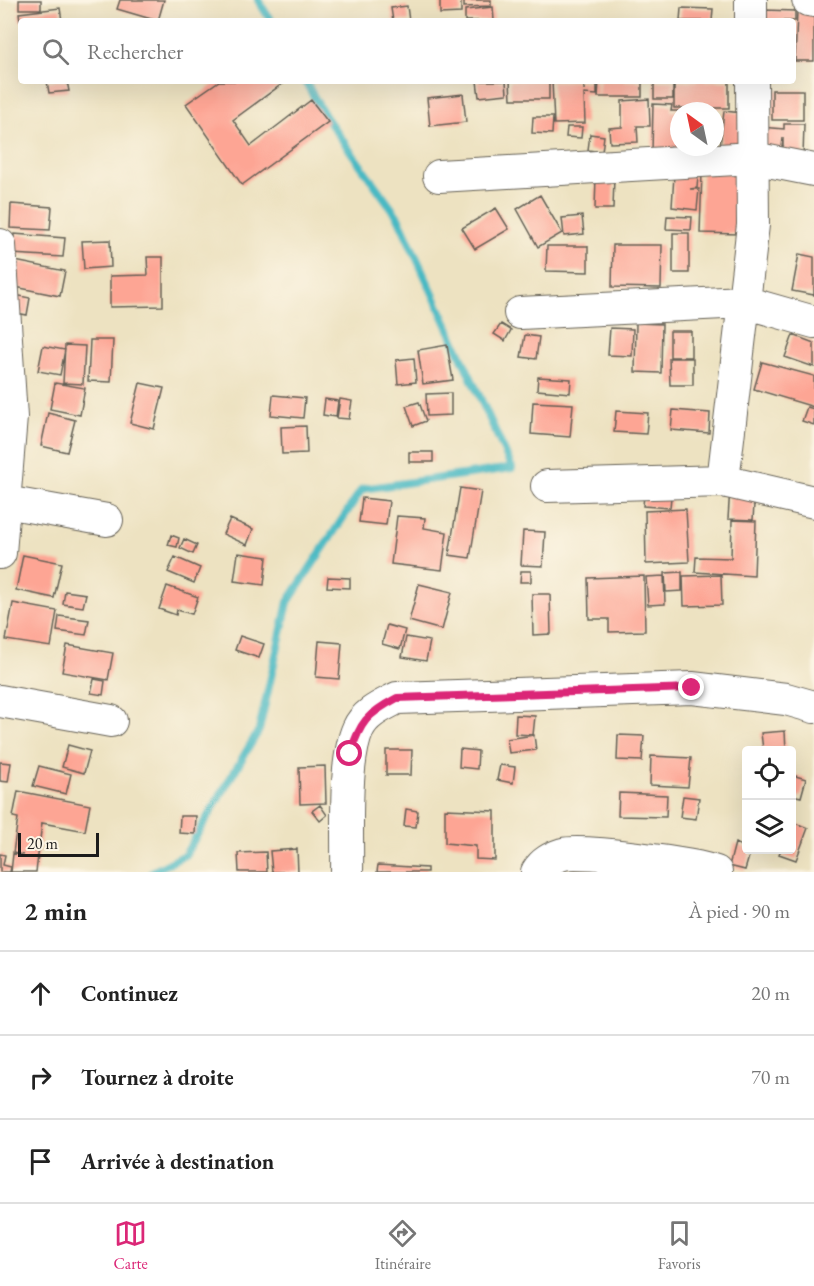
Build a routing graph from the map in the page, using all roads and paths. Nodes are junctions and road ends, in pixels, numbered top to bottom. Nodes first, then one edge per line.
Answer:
1 (751, 0) edge
2 (808, 0) edge
3 (814, 1) edge
4 (751, 18) edge
5 (752, 84) edge
6 (753, 158) junction
7 (814, 170) edge
8 (439, 176) dead end
9 (0, 245) edge
10 (744, 302) junction
11 (520, 313) dead end
12 (814, 322) edge
13 (3, 323) edge
14 (723, 481) junction
15 (547, 486) dead end
16 (3, 502) edge
17 (814, 502) edge
18 (107, 520) dead end
19 (0, 553) edge
20 (0, 701) edge
21 (814, 707) edge
22 (111, 721) dead end
23 (347, 872) edge
24 (537, 872) edge
25 (716, 872) edge

1 - 4 street
2 - 3 street
5 - 6 street
6 - 7 street
6 - 8 street
6 - 10 street
9 - 13 street
10 - 11 street
10 - 12 street
10 - 14 street
13 - 16 street
14 - 15 street
14 - 17 street
16 - 18 street
16 - 19 street
20 - 22 street
21 - 23 street
24 - 25 street

